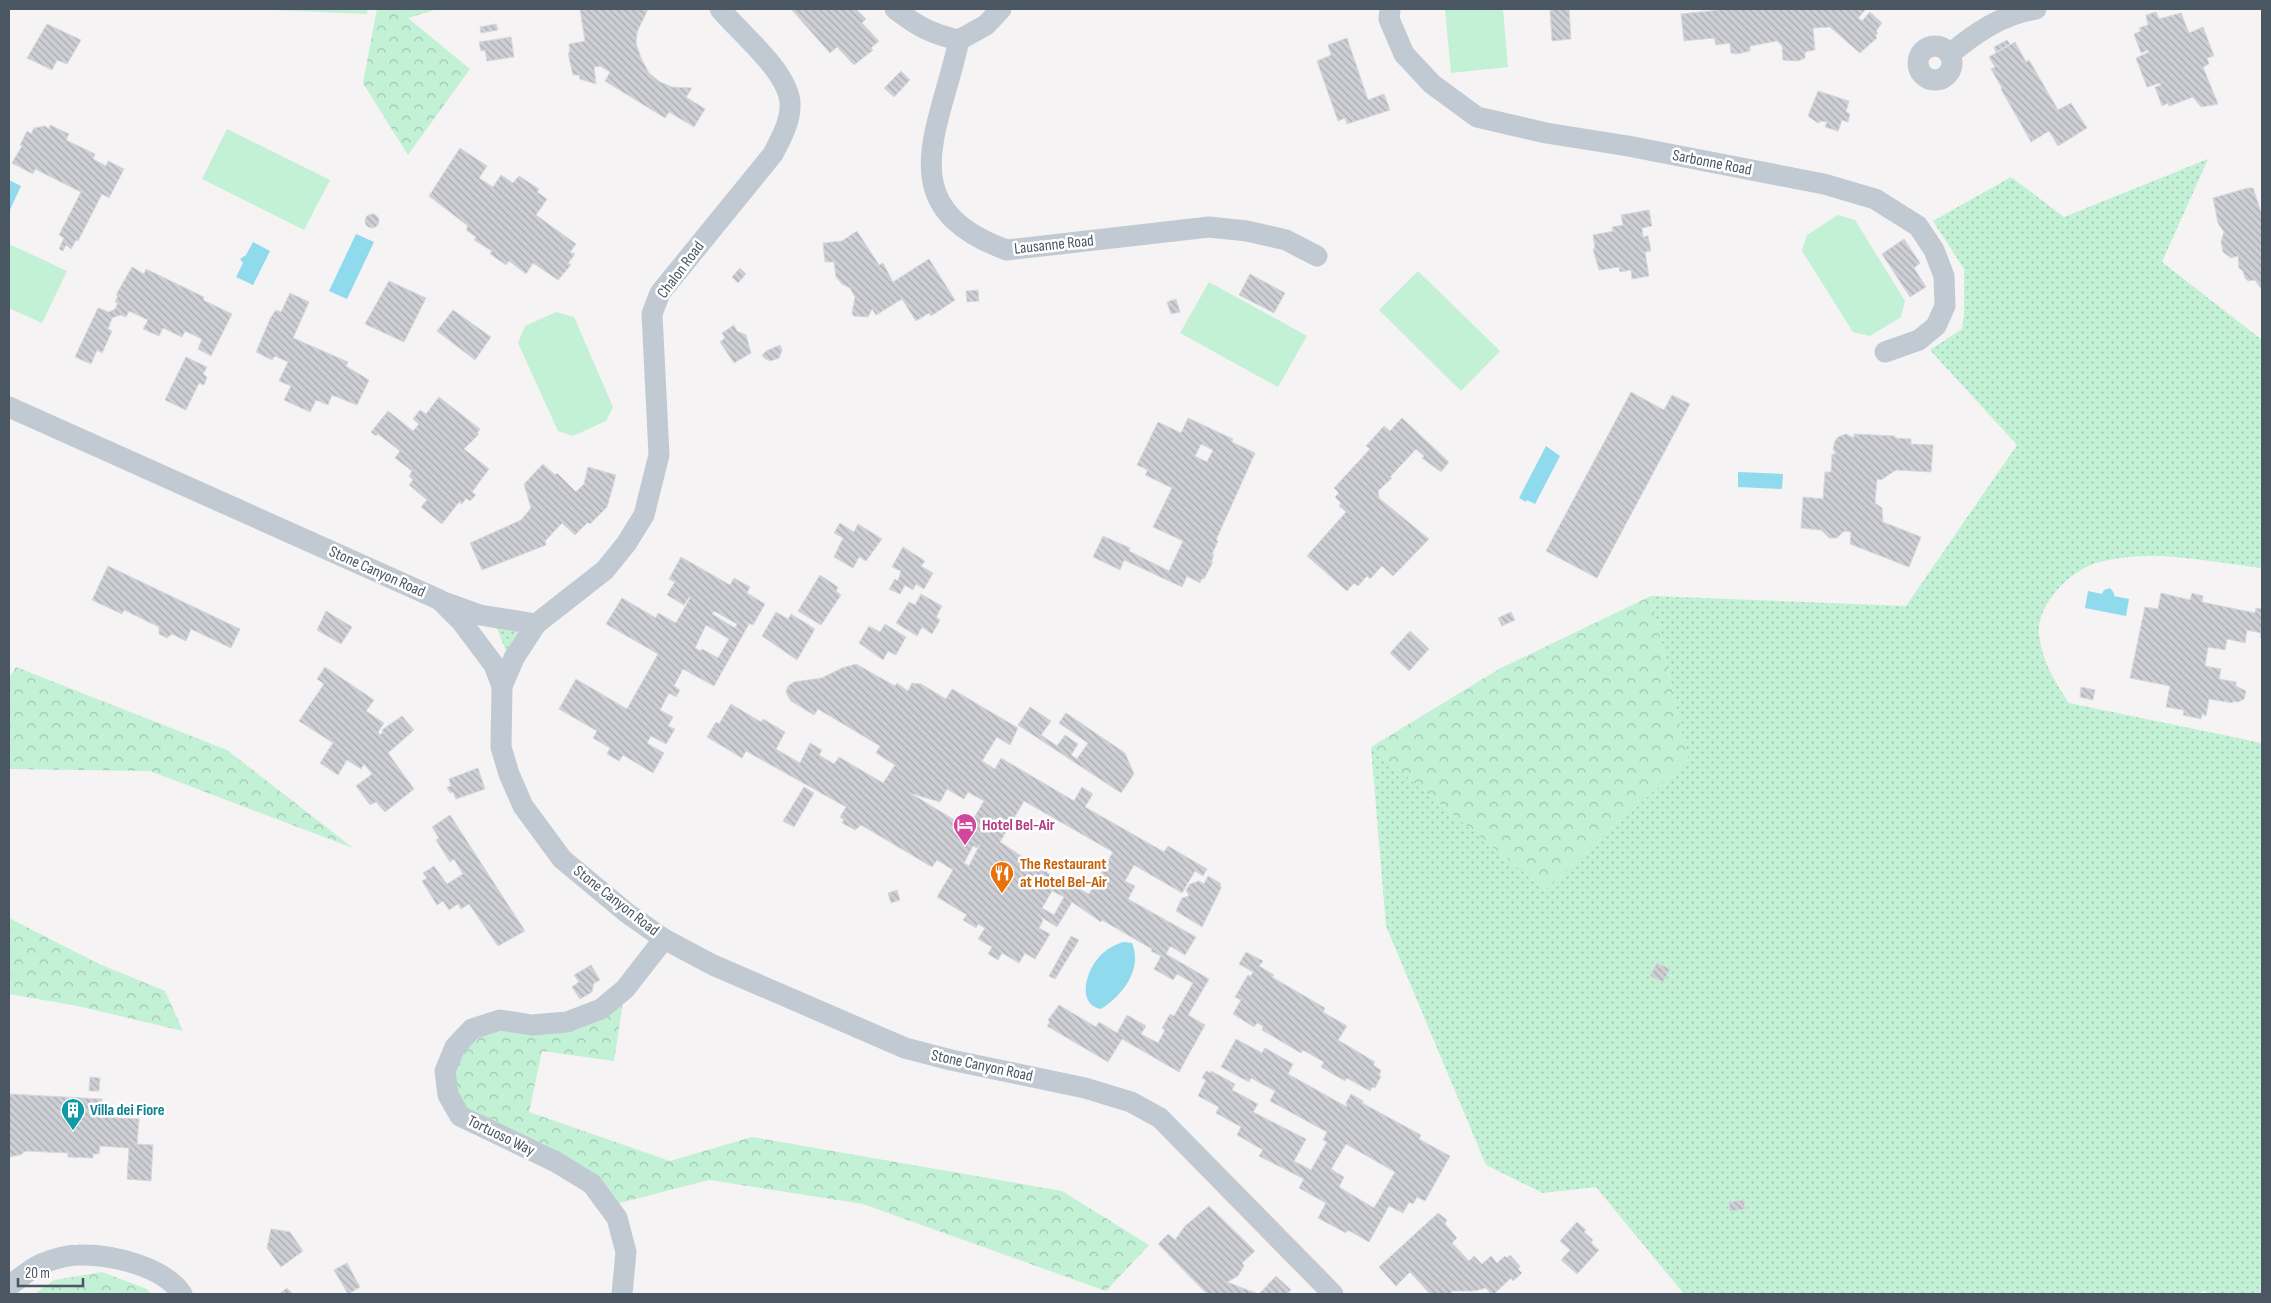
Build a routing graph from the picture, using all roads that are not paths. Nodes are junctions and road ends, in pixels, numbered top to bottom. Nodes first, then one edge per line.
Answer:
1 (720, 9) edge
2 (895, 9) edge
3 (1001, 9) edge
4 (1390, 9) edge
5 (2036, 9) edge
6 (958, 40) junction
7 (1950, 54) dead end
8 (1317, 256) dead end
9 (1885, 352) dead end
10 (9, 407) edge
11 (440, 600) junction
12 (536, 624) junction
13 (502, 686) junction
14 (664, 940) junction
15 (9, 1286) edge
16 (182, 1294) edge
17 (622, 1294) edge
18 (1333, 1294) edge

1 - 12 street, Chalon Road
2 - 6 street
3 - 6 street
4 - 9 street, Sarbonne Road
5 - 7 street
6 - 8 street, Lausanne Road
10 - 11 street, Stone Canyon Road
11 - 12 street
11 - 13 street, Stone Canyon Road
12 - 13 street, Chalon Road
13 - 14 street, Stone Canyon Road
14 - 17 street, Tortuoso Way
14 - 18 street, Stone Canyon Road
15 - 16 street

